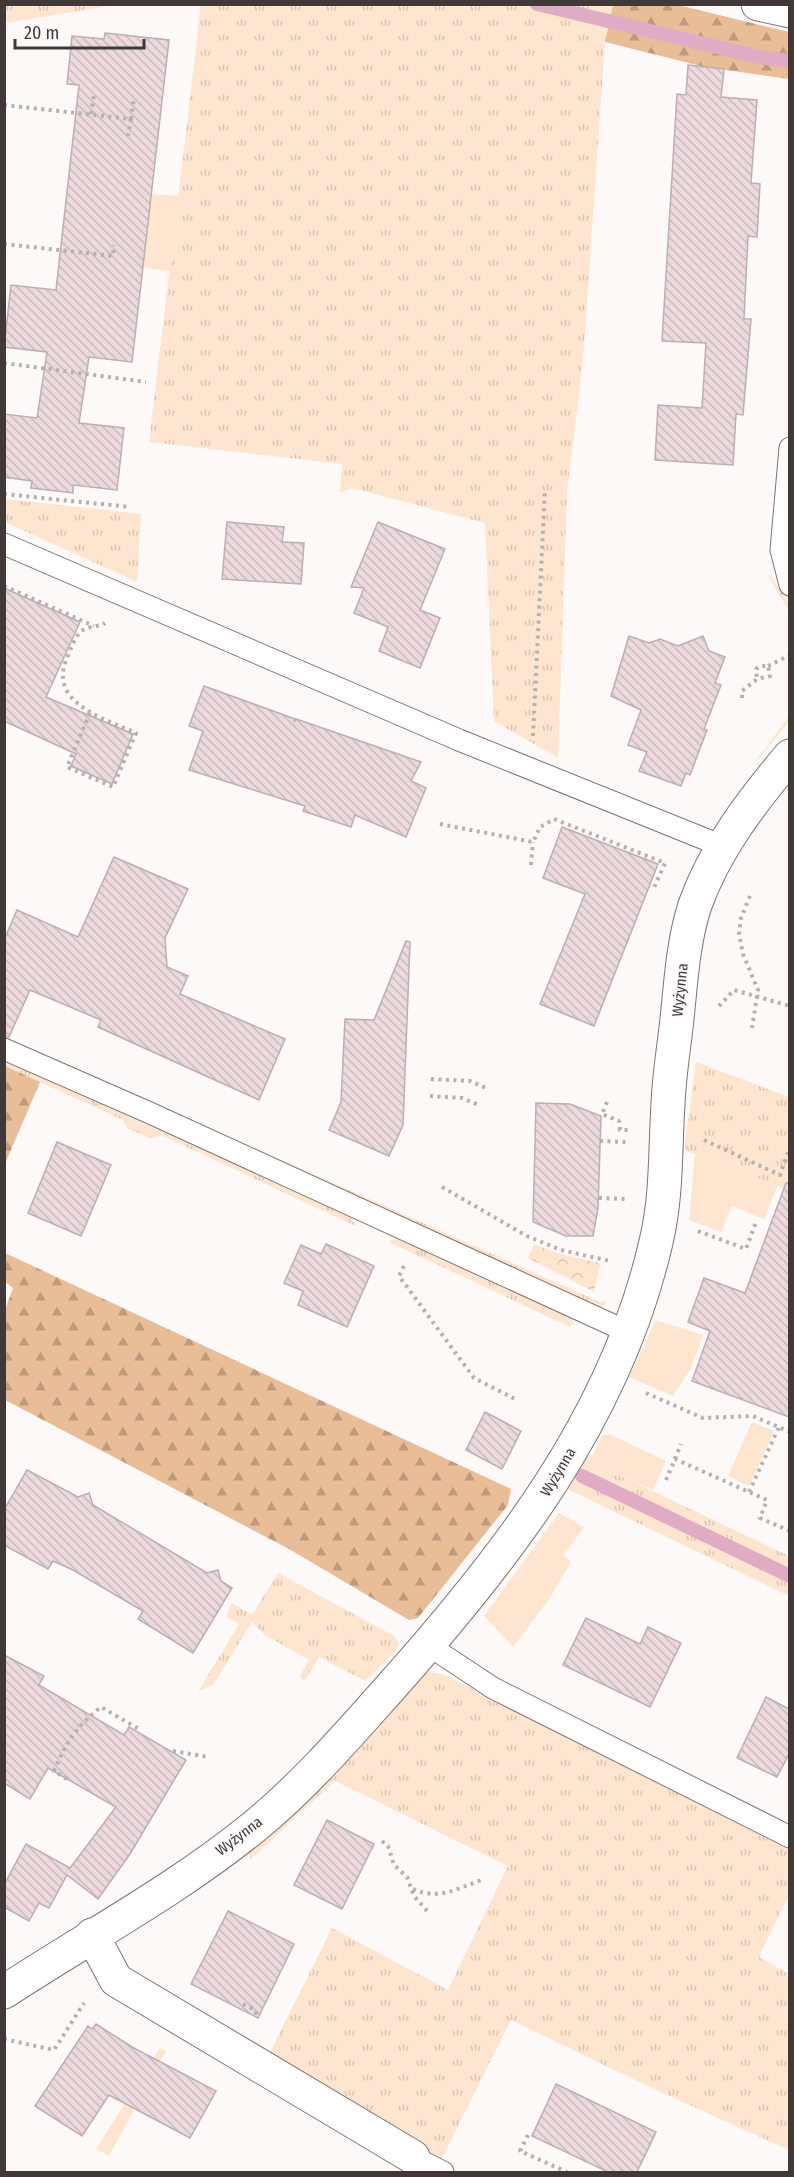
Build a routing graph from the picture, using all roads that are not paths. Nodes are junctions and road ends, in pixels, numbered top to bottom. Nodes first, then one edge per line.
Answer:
1 (758, 4) edge
2 (789, 11) edge
3 (789, 448) edge
4 (4, 544) edge
5 (789, 585) edge
6 (789, 756) edge
7 (722, 846) junction
8 (4, 1049) edge
9 (628, 1332) junction
10 (428, 1645) junction
11 (789, 1837) edge
12 (92, 1935) junction
13 (4, 1992) edge
14 (413, 2165) edge
15 (443, 2172) edge

1 - 2 street
3 - 5 lane
4 - 7 lane
6 - 7 street, Wyżynna
7 - 9 street, Wyżynna
8 - 9 lane
9 - 10 street, Wyżynna
10 - 11 lane
10 - 12 street, Wyżynna
12 - 13 street, Wyżynna
12 - 14 street
14 - 15 lane

